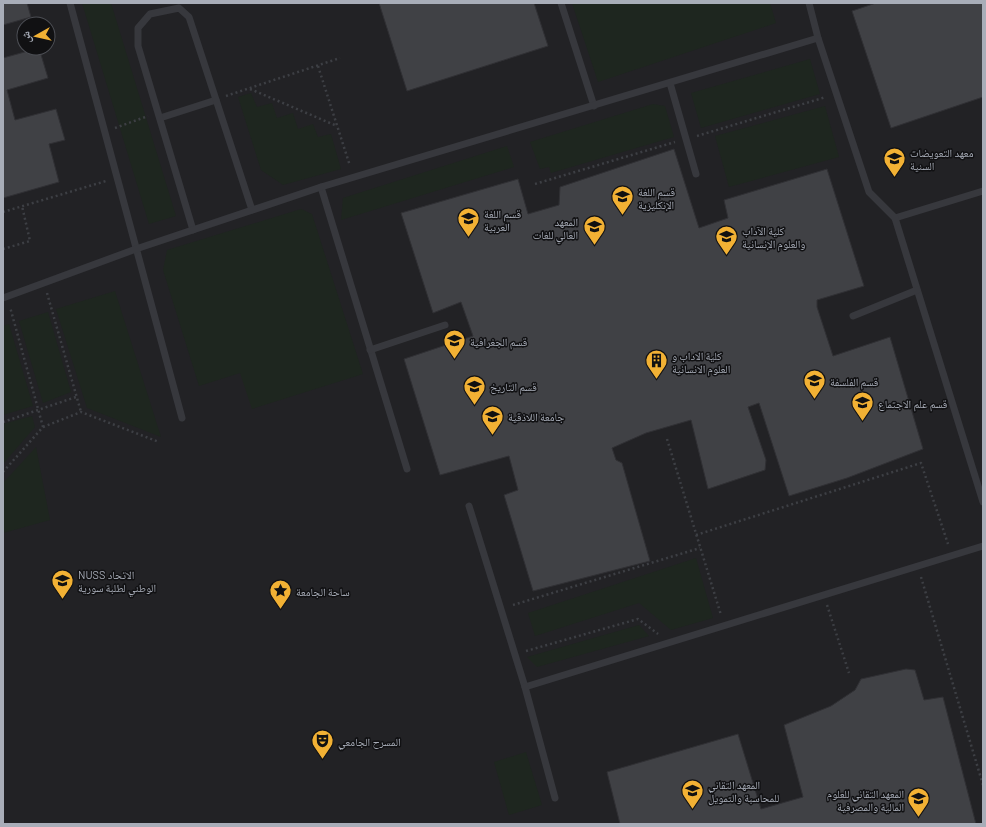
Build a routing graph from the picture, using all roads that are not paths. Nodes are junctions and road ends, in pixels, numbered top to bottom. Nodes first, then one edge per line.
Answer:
1 (70, 3) edge
2 (561, 3) edge
3 (809, 3) edge
4 (818, 38) junction
5 (670, 83) junction
6 (216, 100) junction
7 (594, 106) junction
8 (159, 115) junction
9 (696, 174) dead end
10 (321, 187) junction
11 (983, 191) edge
12 (252, 210) junction
13 (895, 218) junction
14 (193, 230) junction
15 (136, 249) junction
16 (917, 290) junction
17 (5, 298) edge
18 (853, 316) dead end
19 (445, 325) dead end
20 (370, 350) junction
21 (182, 418) dead end
22 (407, 469) dead end
23 (983, 502) edge
24 (469, 506) dead end
25 (983, 546) edge
26 (525, 687) junction
27 (555, 798) dead end

1 - 15 lane
2 - 7 lane
3 - 4 lane
4 - 5 lane
4 - 13 lane
5 - 7 lane
5 - 9 lane
6 - 8 lane
6 - 8 lane
6 - 12 lane
7 - 10 lane
8 - 14 lane
10 - 12 lane
10 - 20 lane
11 - 13 lane
12 - 14 lane
13 - 16 lane
14 - 15 lane
15 - 17 lane
15 - 21 lane
16 - 18 lane
16 - 23 lane
19 - 20 lane
20 - 22 lane
24 - 26 lane
25 - 26 lane
26 - 27 lane

